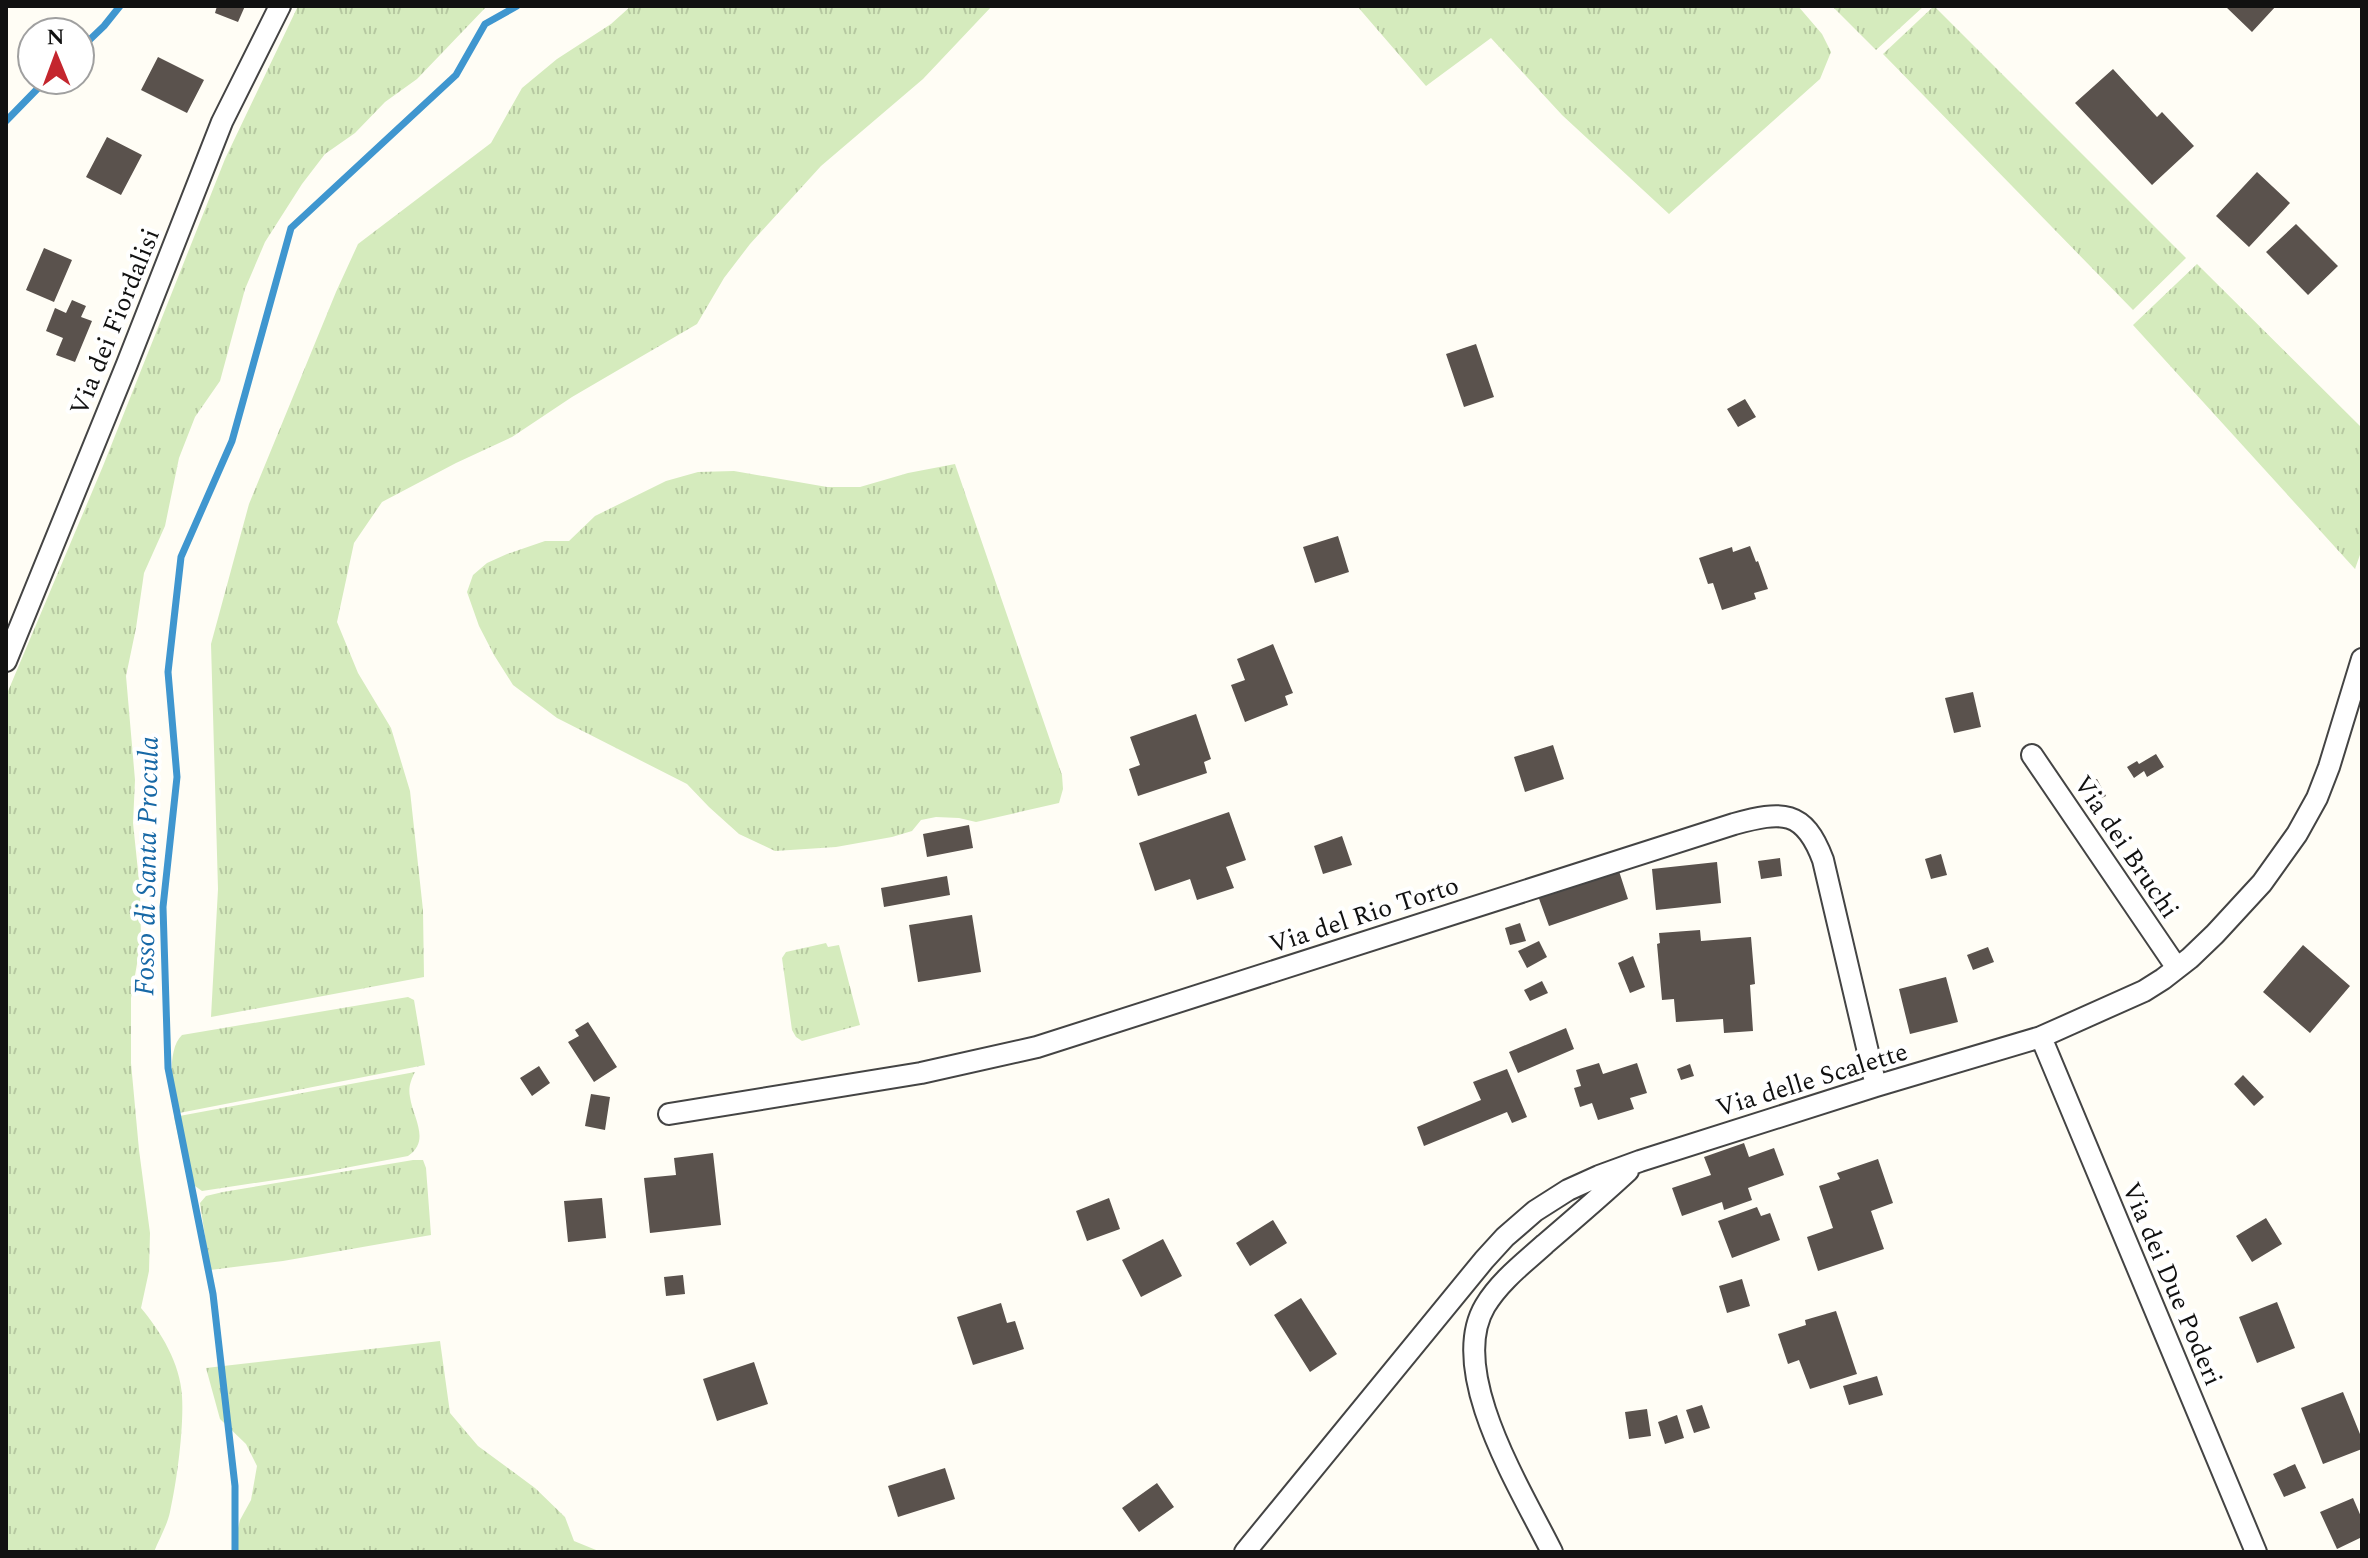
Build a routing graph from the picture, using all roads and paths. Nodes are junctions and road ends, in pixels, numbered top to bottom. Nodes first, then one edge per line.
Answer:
1 (280, 6) edge
2 (2362, 659) edge
3 (6, 661) edge
4 (2032, 755) dead end
5 (2177, 968) junction
6 (2041, 1037) junction
7 (1876, 1086) junction
8 (669, 1114) dead end
9 (1640, 1161) junction
10 (1245, 1552) edge
11 (1552, 1552) edge
12 (2256, 1552) edge

1 - 3 street, Via dei Fiordalisi
2 - 5 street, Via delle Scalette
4 - 5 street, Via dei Bruchi
5 - 6 street, Via delle Scalette
6 - 7 street, Via delle Scalette
6 - 12 street, Via dei Due Poderi
7 - 8 street, Via del Rio Torto
7 - 9 street, Via delle Scalette
9 - 10 street, Via delle Scalette
9 - 11 street

